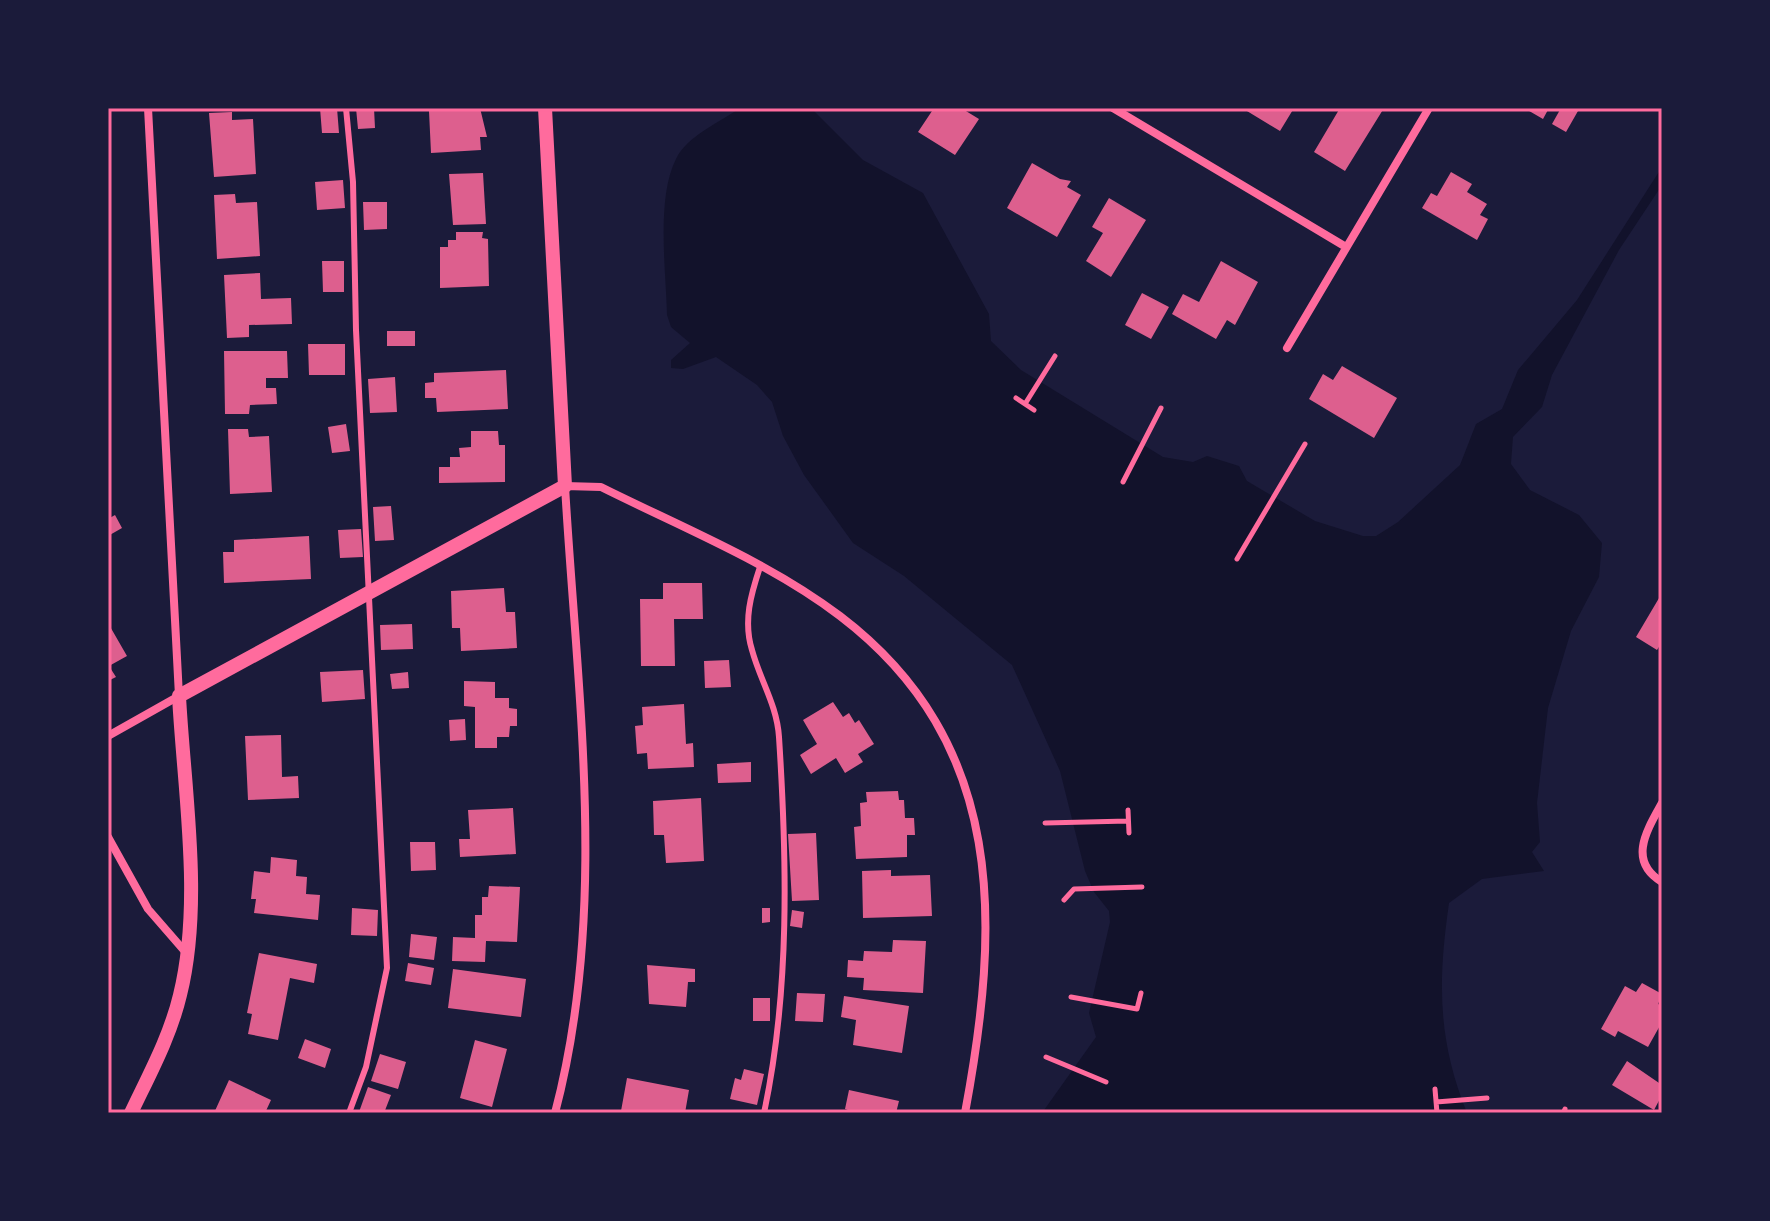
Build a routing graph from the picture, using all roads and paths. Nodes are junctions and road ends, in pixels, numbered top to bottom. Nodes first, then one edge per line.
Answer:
1 (148, 108) edge
2 (346, 108) edge
3 (545, 108) edge
4 (1113, 108) edge
5 (1429, 108) edge
6 (1346, 247) junction
7 (1287, 348) dead end
8 (1055, 356) dead end
9 (1016, 398) dead end
10 (1025, 404) junction
11 (1161, 408) dead end
12 (1034, 410) dead end
13 (1305, 444) dead end
14 (1123, 482) dead end
15 (565, 486) junction
16 (1237, 559) dead end
17 (760, 567) junction
18 (371, 590) junction
19 (179, 696) junction
20 (108, 736) edge
21 (1662, 803) edge
22 (1128, 810) dead end
23 (1128, 821) junction
24 (1045, 823) dead end
25 (1129, 833) dead end
26 (108, 837) edge
27 (1662, 882) edge
28 (1142, 887) dead end
29 (1064, 900) dead end
30 (188, 955) junction
31 (1141, 993) dead end
32 (1071, 997) dead end
33 (1046, 1057) dead end
34 (1106, 1082) dead end
35 (1435, 1089) dead end
36 (1487, 1098) dead end
37 (1436, 1102) junction
38 (131, 1113) edge
39 (349, 1113) edge
40 (555, 1113) edge
41 (764, 1113) edge
42 (965, 1113) edge
43 (1437, 1113) edge

1 - 19 street
2 - 18 lane
3 - 15 street
4 - 6 street
5 - 6 street
6 - 7 street
8 - 10 path
9 - 10 path
10 - 12 path
11 - 14 path
13 - 16 path
15 - 17 street
15 - 18 street
15 - 40 street
17 - 41 lane
17 - 42 street
18 - 19 street
18 - 39 lane
19 - 20 street
19 - 30 street
21 - 27 street
22 - 23 path
23 - 24 path
23 - 25 path
26 - 30 street
28 - 29 path
30 - 38 street
31 - 32 path
33 - 34 path
35 - 37 path
36 - 37 path
37 - 43 path

